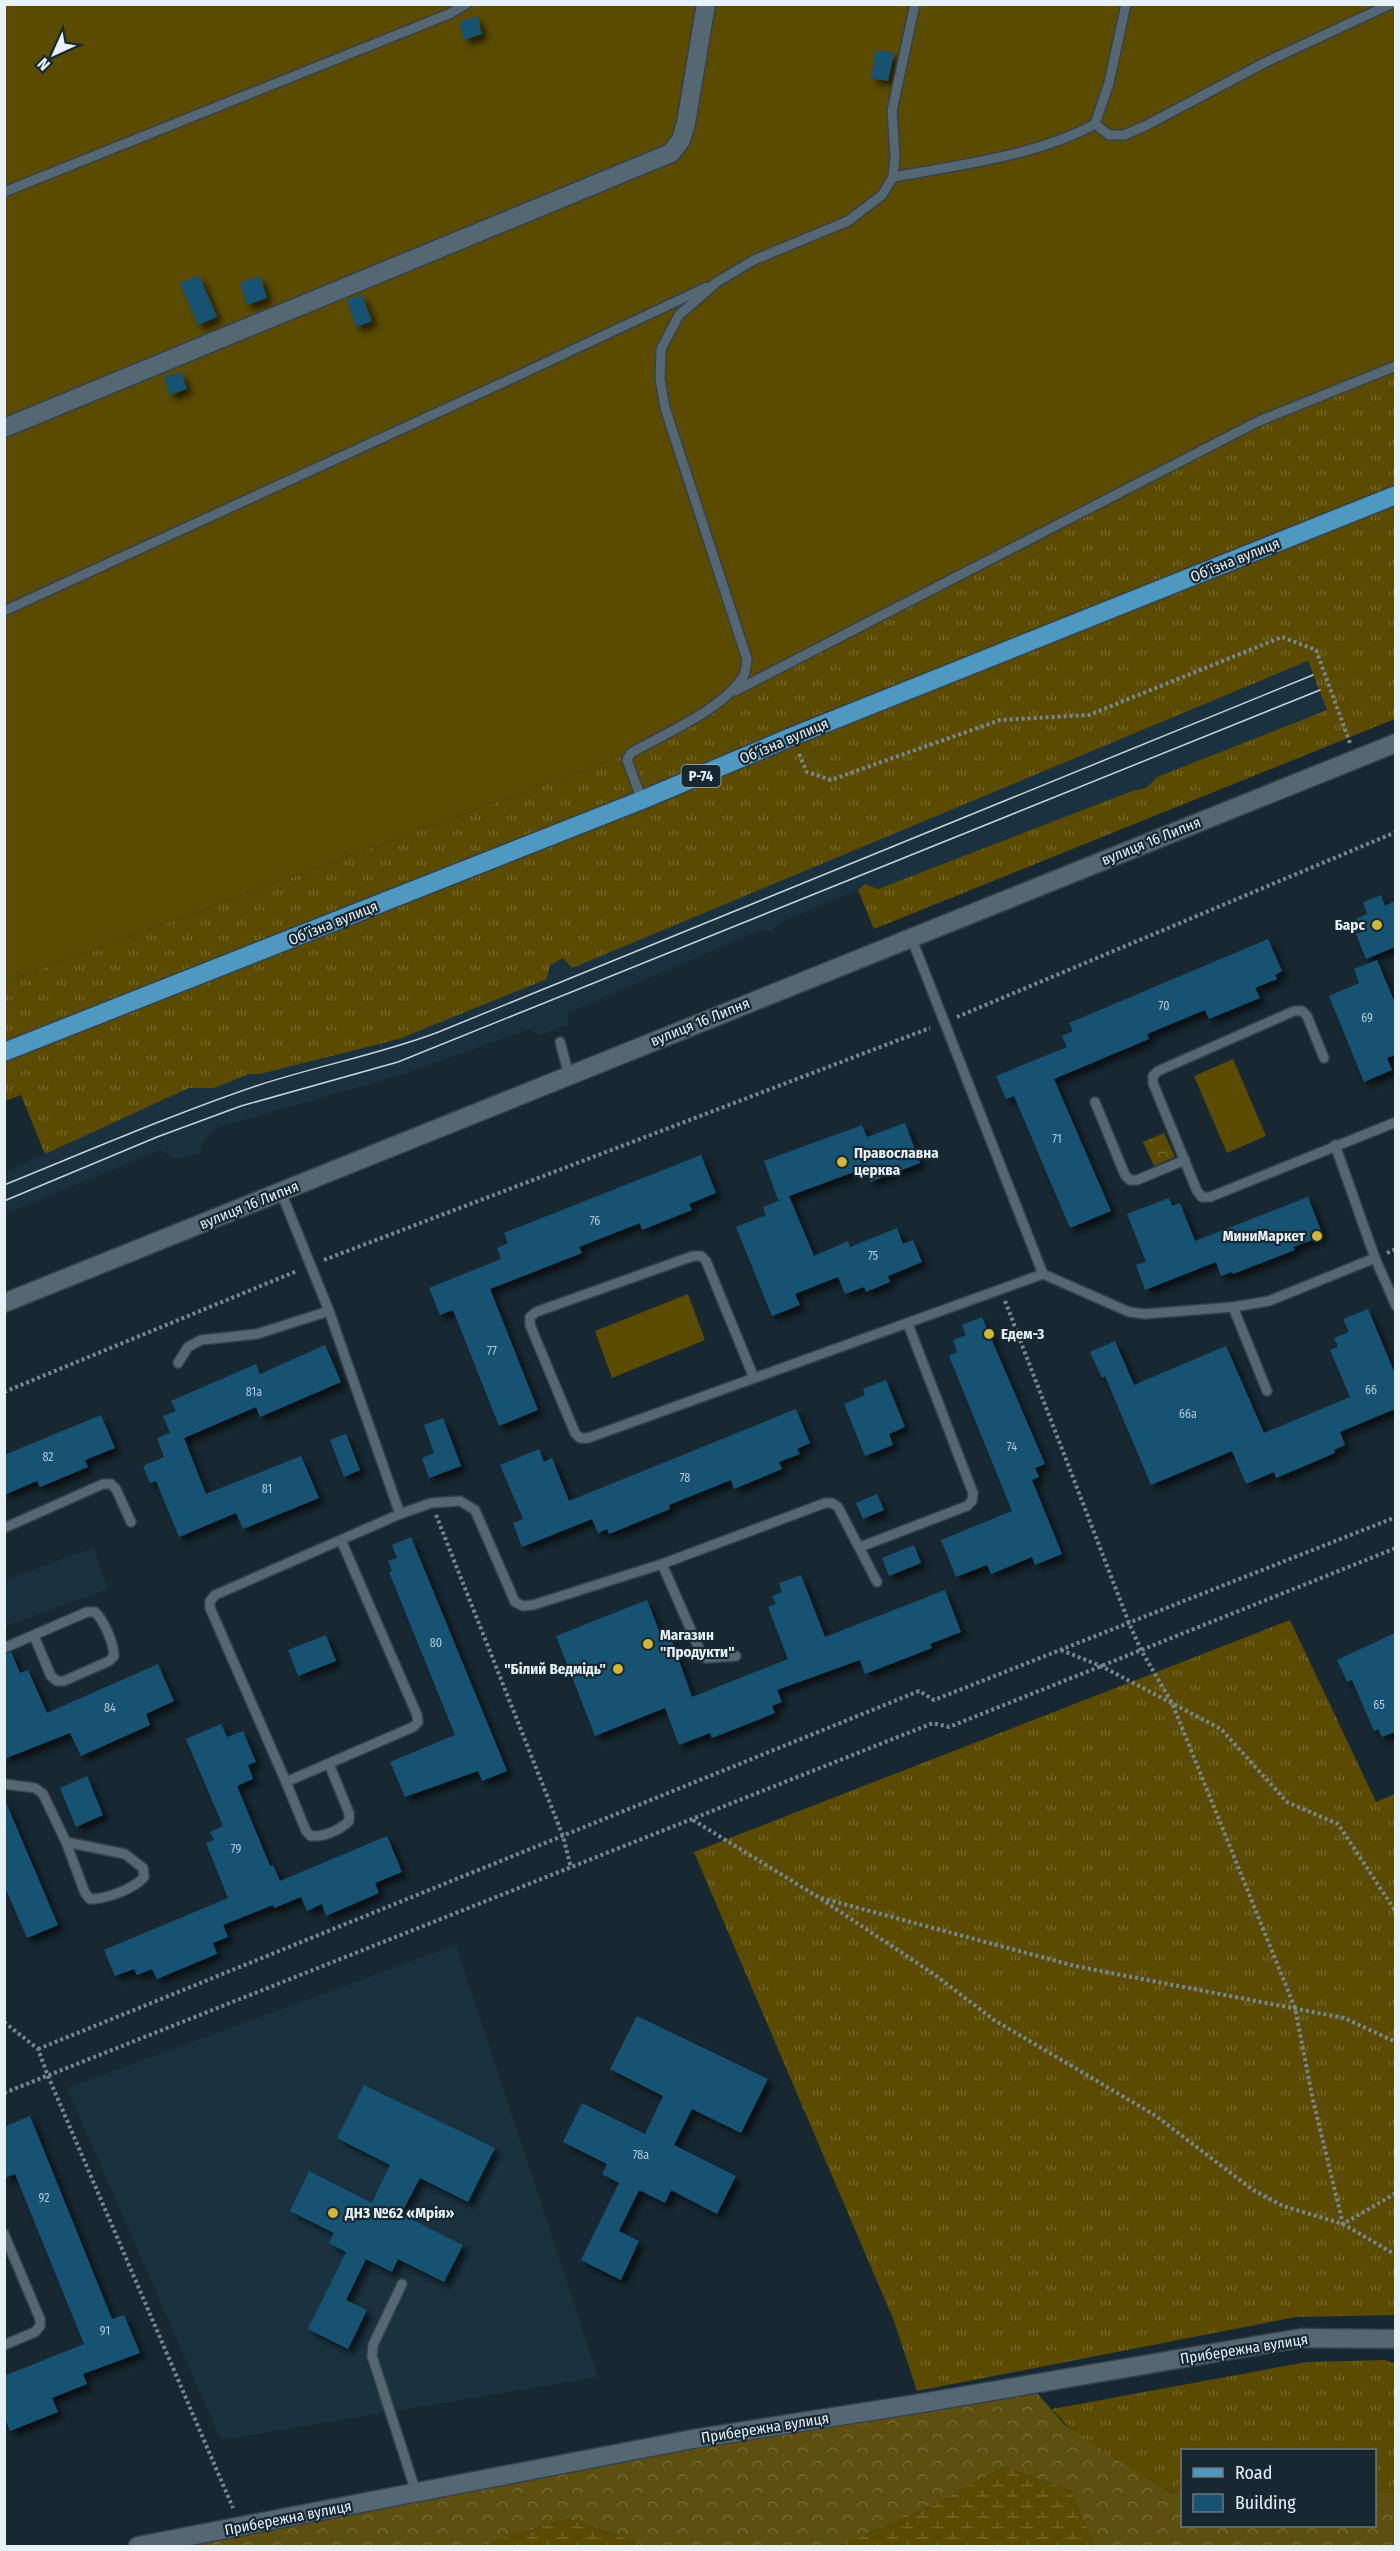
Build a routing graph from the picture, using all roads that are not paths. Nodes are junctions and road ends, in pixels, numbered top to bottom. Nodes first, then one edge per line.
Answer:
1 (466, 4) edge
2 (706, 4) edge
3 (915, 4) edge
4 (1126, 4) edge
5 (1391, 4) edge
6 (1095, 124) junction
7 (893, 177) junction
8 (4, 192) edge
9 (717, 282) junction
10 (1395, 366) edge
11 (4, 428) edge
12 (1395, 495) edge
13 (4, 611) edge
14 (728, 695) junction
15 (1395, 743) edge
16 (642, 800) junction
17 (911, 937) junction
18 (560, 1042) dead end
19 (4, 1052) edge
20 (1324, 1058) dead end
21 (569, 1075) junction
22 (1095, 1102) dead end
23 (1395, 1122) edge
24 (1335, 1145) junction
25 (1185, 1161) junction
26 (281, 1192) junction
27 (1375, 1258) junction
28 (1043, 1274) junction
29 (4, 1303) edge
30 (1395, 1306) edge
31 (1233, 1307) junction
32 (329, 1311) junction
33 (908, 1324) junction
34 (178, 1362) dead end
35 (754, 1378) junction
36 (1267, 1391) dead end
37 (400, 1514) junction
38 (130, 1522) dead end
39 (4, 1527) edge
40 (341, 1540) junction
41 (860, 1548) junction
42 (662, 1564) junction
43 (877, 1582) dead end
44 (33, 1636) junction
45 (4, 1648) edge
46 (736, 1656) dead end
47 (329, 1764) junction
48 (286, 1782) junction
49 (4, 1784) edge
50 (66, 1842) junction
51 (4, 2234) edge
52 (402, 2284) dead end
53 (1395, 2339) edge
54 (4, 2345) edge
55 (416, 2492) junction
56 (142, 2546) edge

1 - 8 lane
2 - 11 street
3 - 7 lane
4 - 6 lane
5 - 6 lane
6 - 7 lane
7 - 9 lane
9 - 13 lane
9 - 14 lane
10 - 14 lane
12 - 16 main road, Обʼїзна вулиця / Р-74
14 - 16 lane
15 - 17 street, вулиця 16 Липня
16 - 19 main road, Обʼїзна вулиця / Р-74
17 - 21 street, вулиця 16 Липня
17 - 28 lane
18 - 21 lane
20 - 25 lane
21 - 26 street, вулиця 16 Липня
22 - 25 lane
23 - 24 lane
24 - 25 lane
24 - 27 lane
26 - 29 street, вулиця 16 Липня
26 - 32 lane
27 - 30 lane
27 - 31 lane
28 - 31 lane
28 - 33 lane
31 - 36 lane
32 - 34 lane
32 - 37 lane
33 - 35 lane
33 - 41 lane
35 - 35 lane
37 - 40 lane
37 - 42 lane
38 - 39 lane
40 - 47 lane
40 - 48 lane
41 - 42 lane
41 - 43 lane
42 - 46 lane
44 - 44 lane
44 - 45 lane
47 - 48 lane
47 - 48 lane
49 - 50 lane
50 - 50 lane
51 - 54 lane
52 - 55 lane
53 - 55 street, Прибережна вулиця
55 - 56 street, Прибережна вулиця

